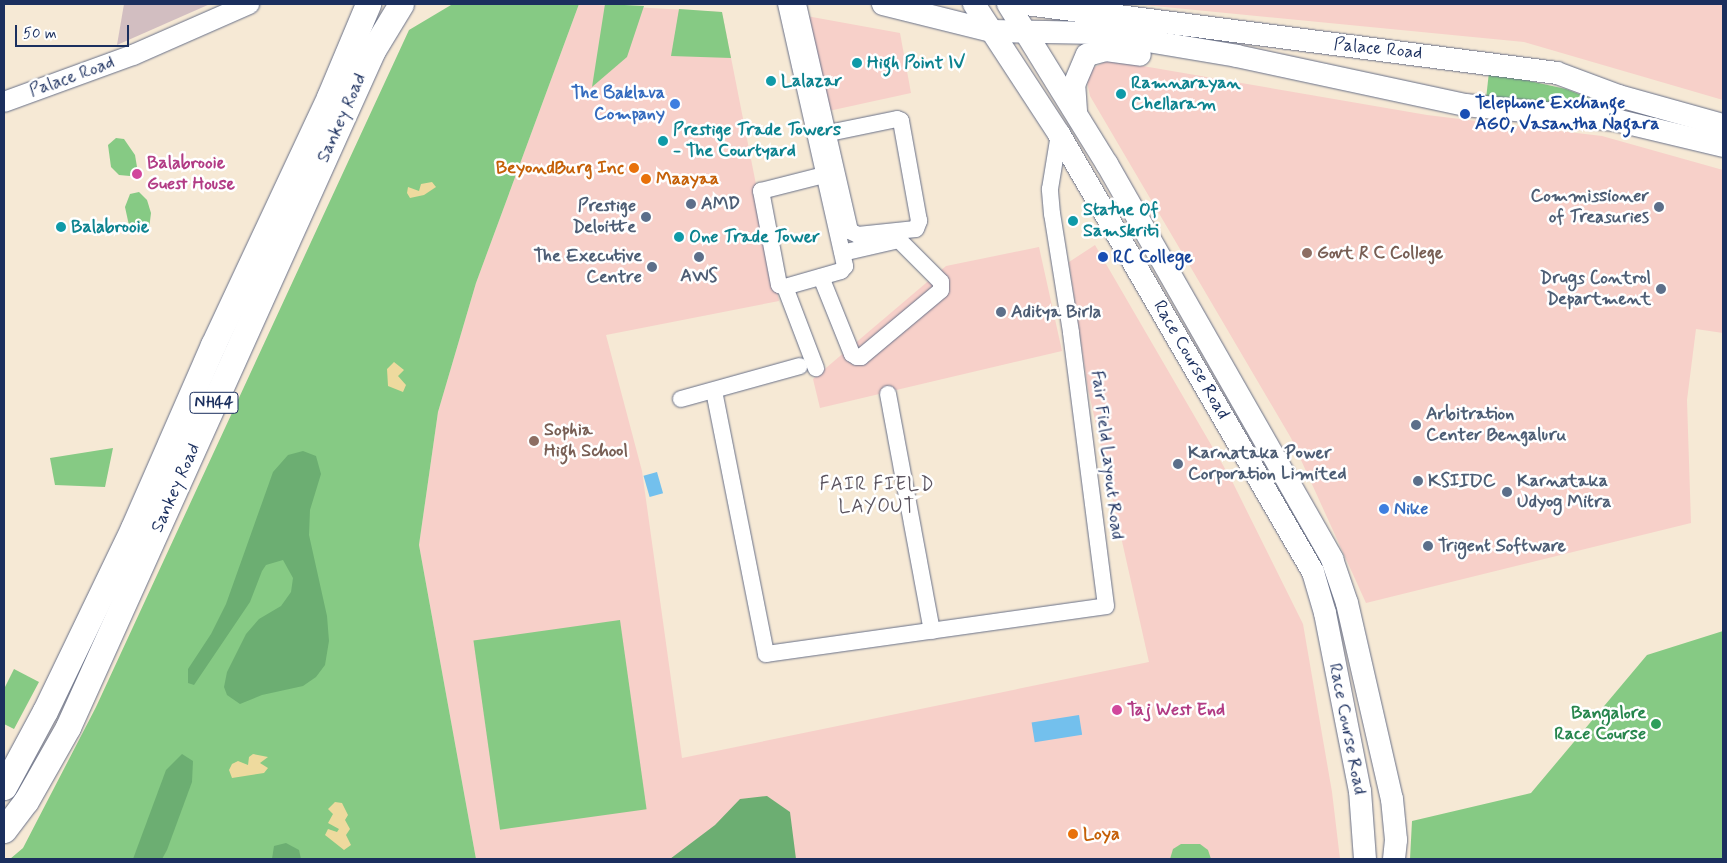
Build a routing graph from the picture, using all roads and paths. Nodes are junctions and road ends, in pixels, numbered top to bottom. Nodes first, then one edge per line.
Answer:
1 (249, 4) edge
2 (368, 4) edge
3 (401, 4) edge
4 (786, 4) edge
5 (798, 4) edge
6 (883, 4) edge
7 (974, 4) edge
8 (1008, 4) edge
9 (1026, 4) edge
10 (991, 31) junction
11 (1028, 33) junction
12 (1376, 49) junction
13 (1254, 61) junction
14 (1368, 84) junction
15 (4, 102) edge
16 (1076, 114) junction
17 (1723, 125) edge
18 (829, 133) junction
19 (1059, 134) junction
20 (1723, 146) edge
21 (824, 176) junction
22 (842, 253) junction
23 (821, 276) junction
24 (785, 287) junction
25 (714, 391) junction
26 (888, 394) dead end
27 (682, 400) dead end
28 (932, 631) junction
29 (4, 787) edge
30 (4, 830) edge
31 (1365, 859) edge
32 (1394, 859) edge

1 - 15 street, Palace Road
2 - 29 main road, Sankey Road
3 - 30 main road, Sankey Road / NH44
4 - 21 street
5 - 18 street
6 - 10 main road, Palace Road
7 - 10 main road, Race Course Road
8 - 11 main road, Race Course Road
9 - 12 main road, Palace Road
10 - 11 main road, Palace Road
10 - 19 main road, Race Course Road
11 - 13 main road, Palace Road
11 - 16 main road, Race Course Road
12 - 14 main road
12 - 17 main road, Palace Road
13 - 14 main road, Palace Road
13 - 16 main road, Palace Road
14 - 20 main road, Palace Road
16 - 32 main road, Race Course Road
18 - 18 street
19 - 28 street, Fair Field Layout Road
19 - 31 main road, Race Course Road
21 - 22 street
21 - 24 street
22 - 23 street
22 - 23 street
23 - 24 street
24 - 25 street
25 - 27 street
25 - 28 street, Fair Field Layout Road
26 - 28 street

